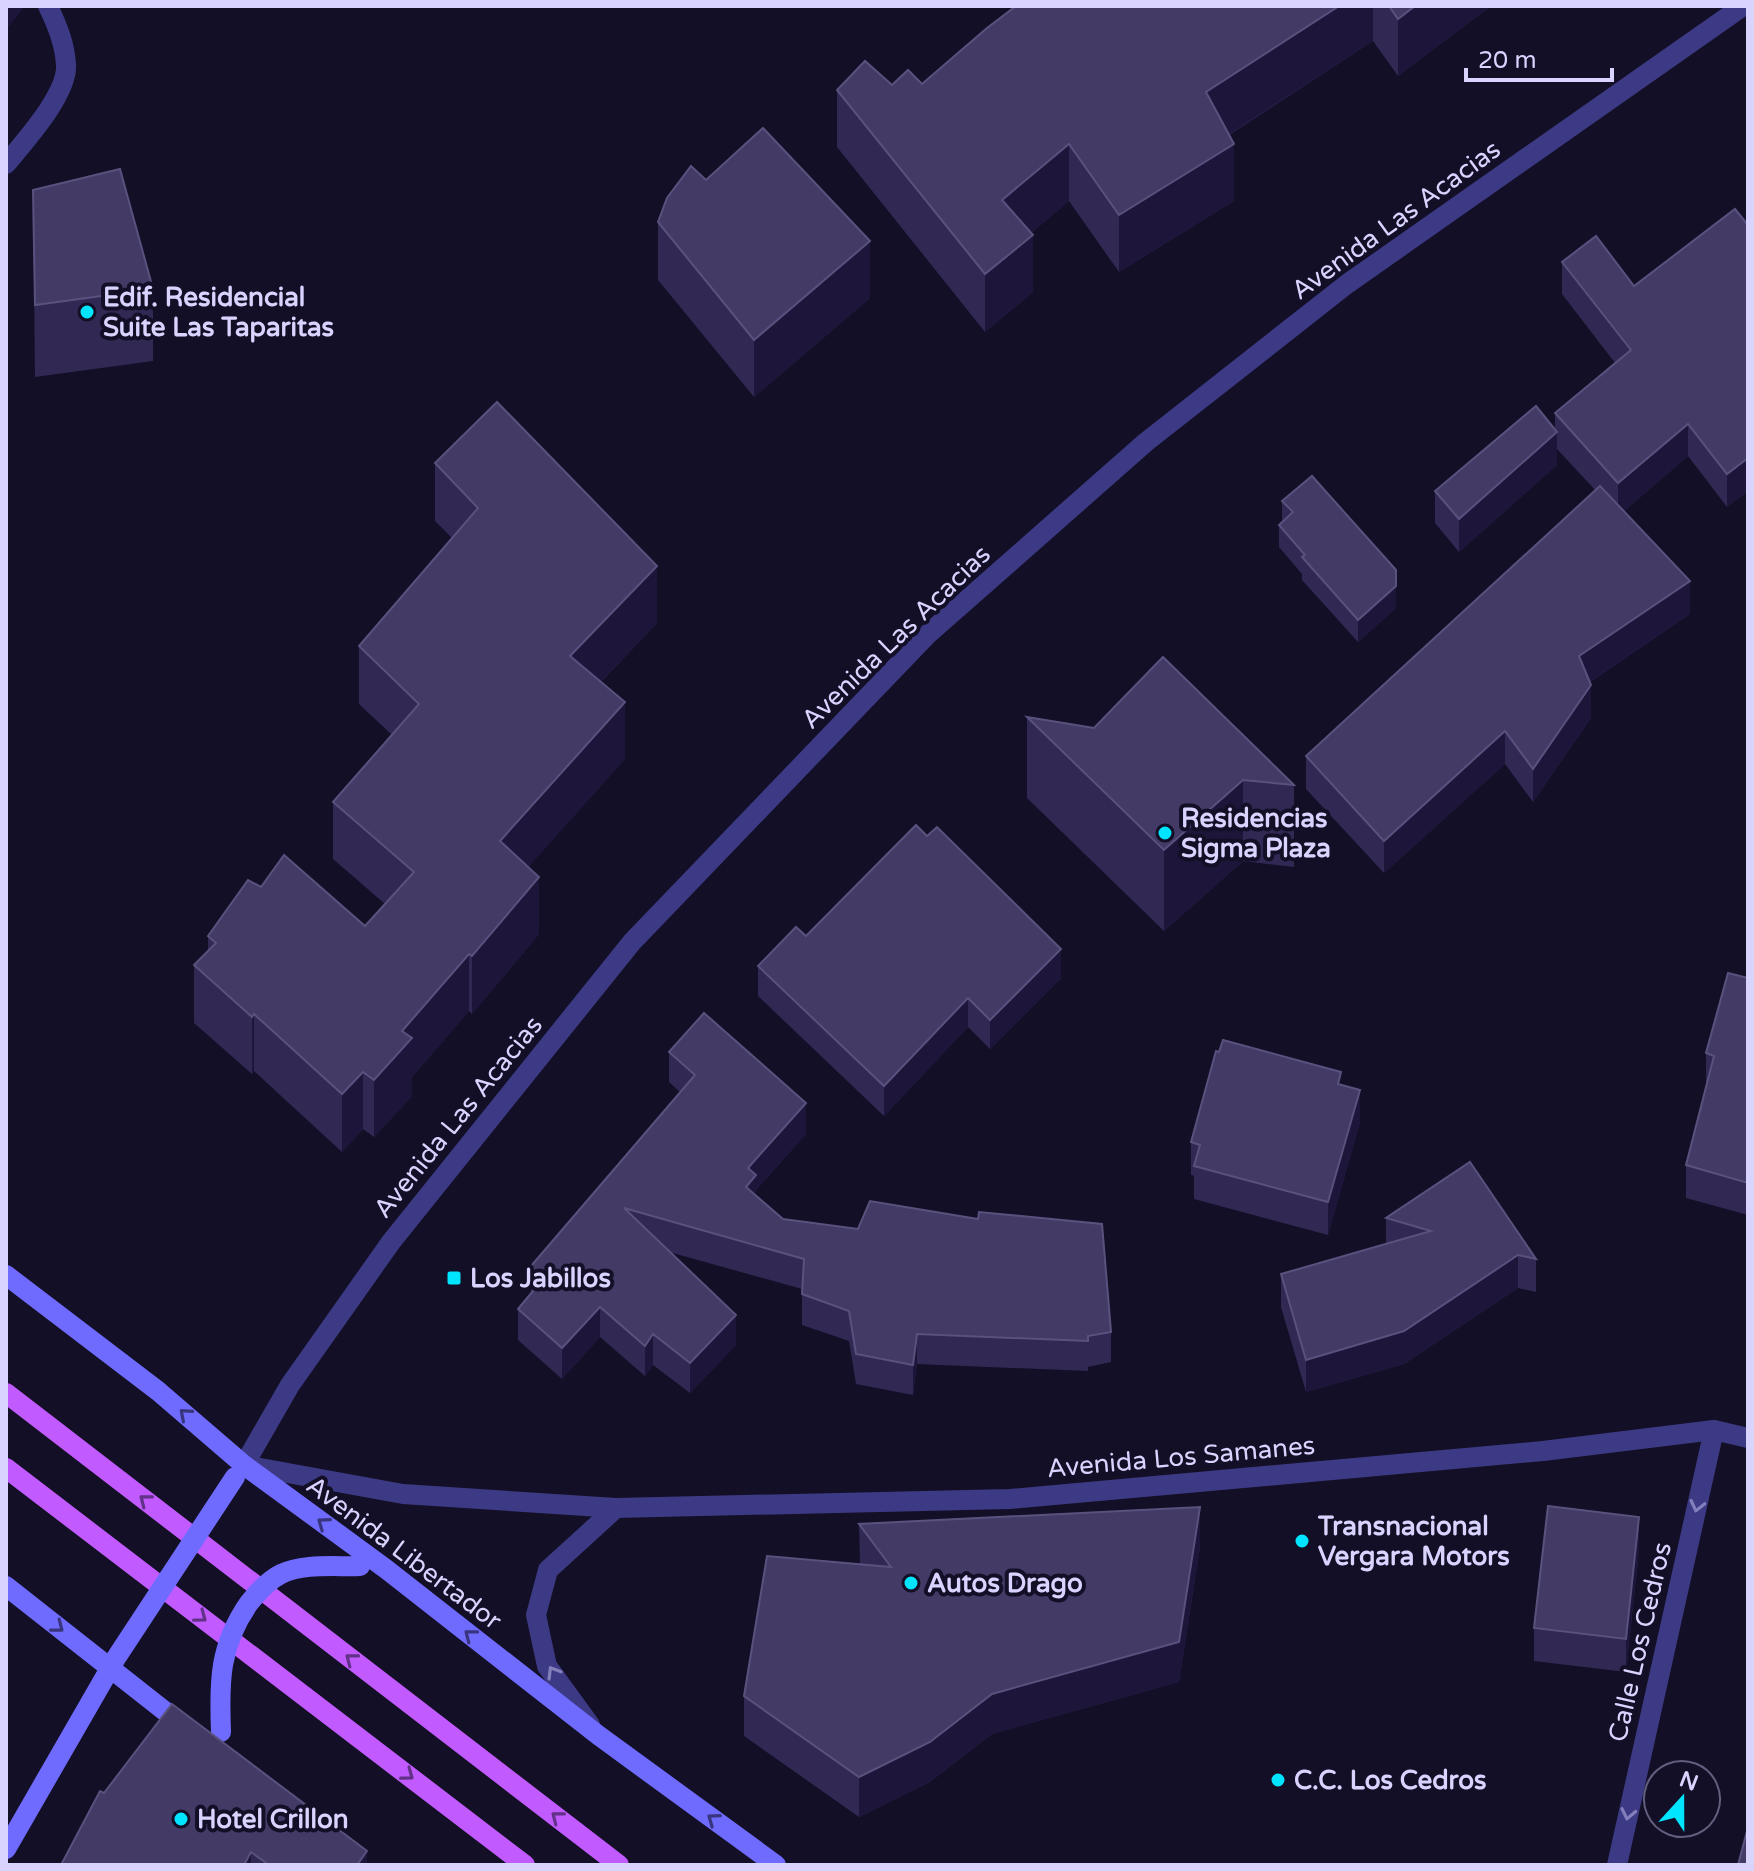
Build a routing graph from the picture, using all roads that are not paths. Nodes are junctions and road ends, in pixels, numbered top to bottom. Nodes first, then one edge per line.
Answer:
1 (48, 6) edge
2 (1743, 6) edge
3 (6, 164) edge
4 (6, 1275) edge
5 (6, 1393) edge
6 (1714, 1430) junction
7 (1748, 1438) edge
8 (6, 1468) edge
9 (239, 1471) junction
10 (616, 1508) junction
11 (386, 1569) junction
12 (6, 1586) edge
13 (114, 1662) junction
14 (598, 1735) junction
15 (6, 1849) edge
16 (525, 1865) edge
17 (619, 1865) edge
18 (776, 1865) edge
19 (1617, 1865) edge

1 - 3 street
2 - 9 street, Avenida Las Acacias
9 -> 4 main road, Avenida Libertador
17 -> 5 main road
6 - 7 street, Avenida Los Samanes
6 - 10 street, Avenida Los Samanes
6 -> 19 street, Calle Los Cedros
8 -> 16 main road
9 - 10 street, Avenida Los Samanes
11 -> 9 main road, Avenida Libertador
9 - 13 main road, bridge
14 -> 10 street
11 - 13 main road, bridge
14 -> 11 main road, Avenida Libertador
12 -> 13 main road
13 - 15 main road
18 -> 14 main road, Avenida Libertador

